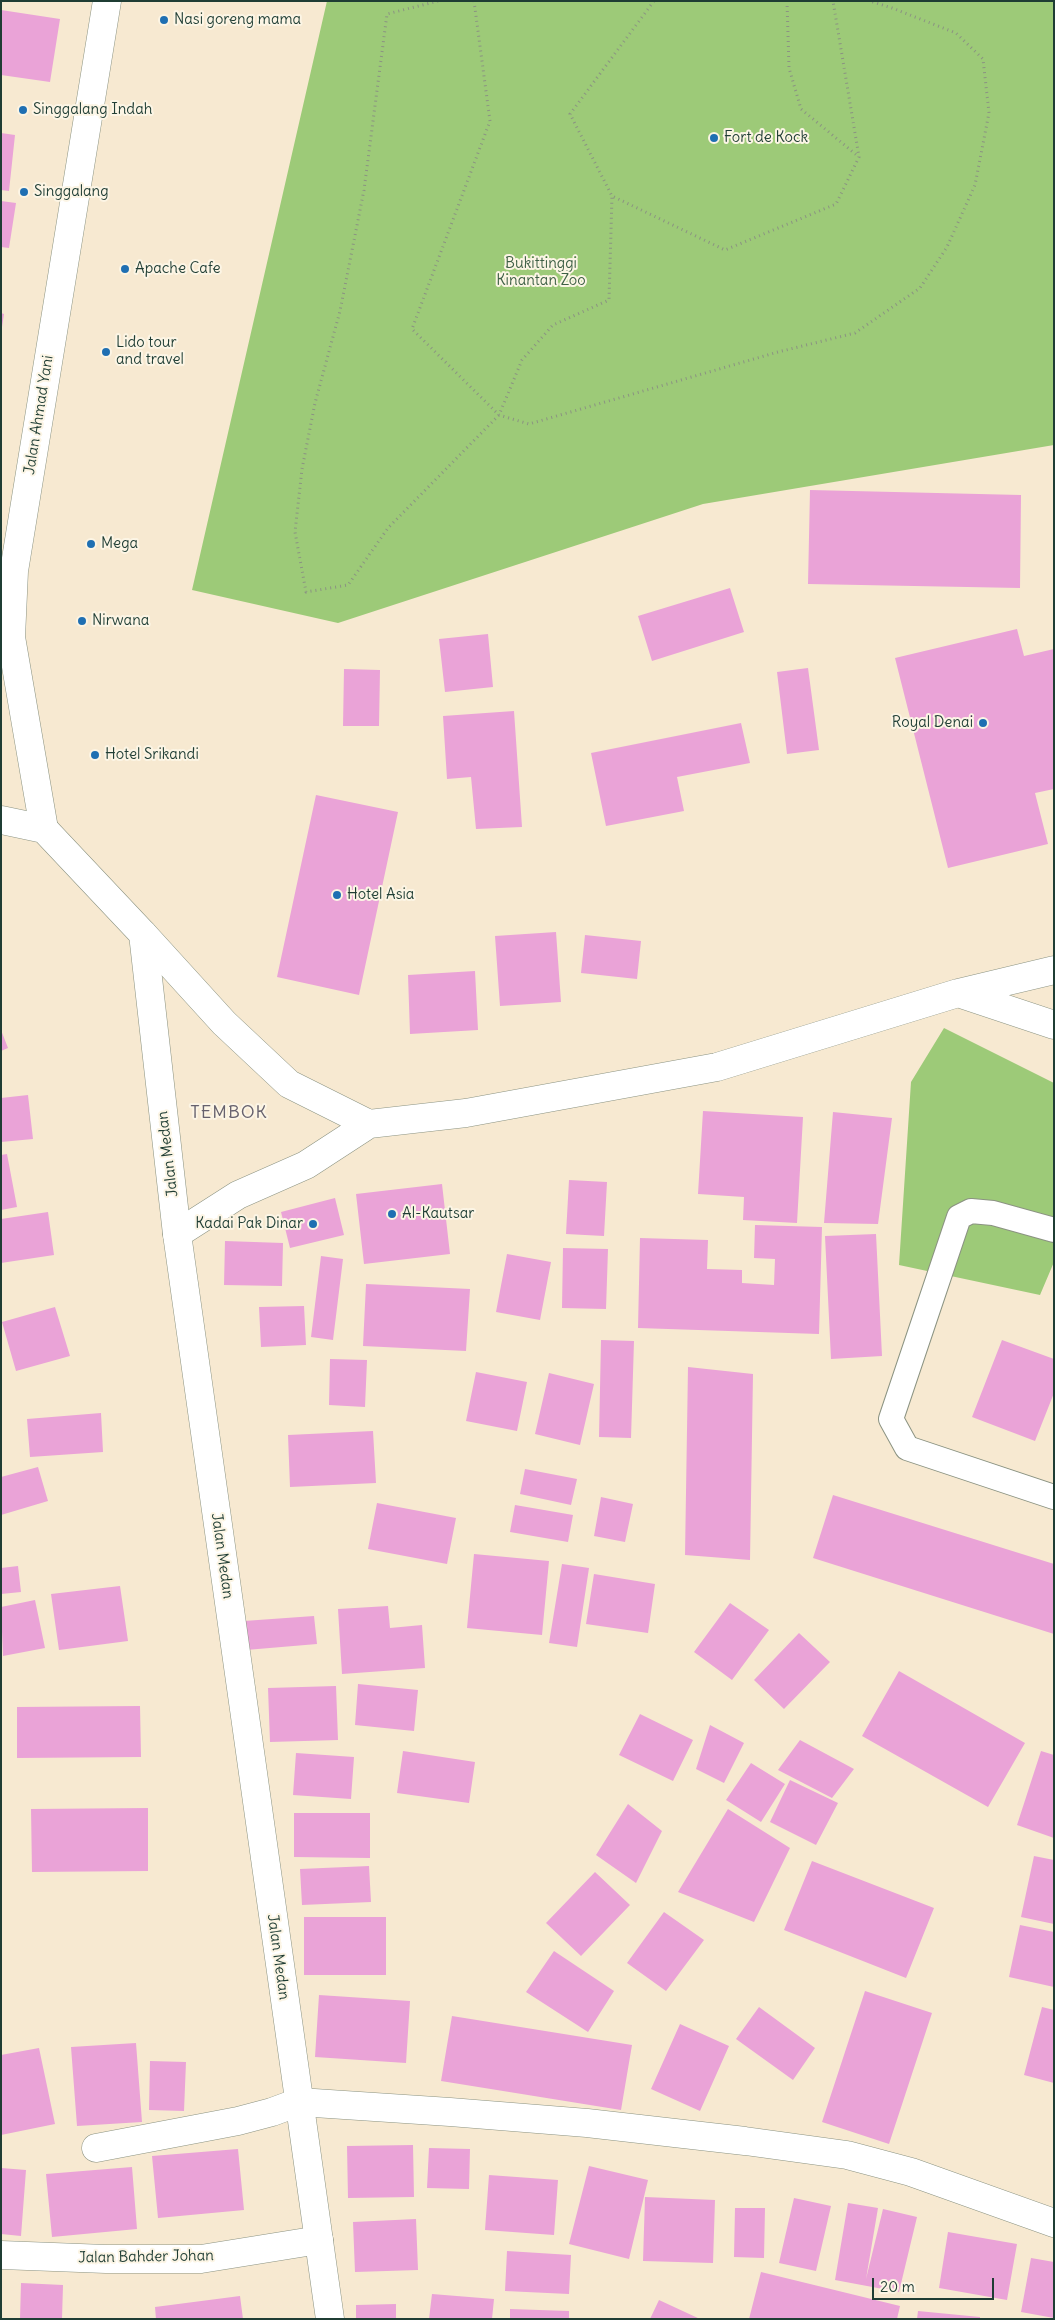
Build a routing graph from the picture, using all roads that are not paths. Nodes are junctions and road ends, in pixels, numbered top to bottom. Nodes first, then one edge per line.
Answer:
1 (107, 1) edge
2 (1, 820) edge
3 (44, 829) junction
4 (143, 934) junction
5 (1054, 970) edge
6 (958, 993) junction
7 (1054, 1025) edge
8 (369, 1124) junction
9 (1054, 1230) edge
10 (177, 1234) junction
11 (1054, 1497) edge
12 (299, 2102) junction
13 (96, 2148) dead end
14 (1054, 2223) edge
15 (319, 2240) junction
16 (1, 2255) edge
17 (330, 2319) edge

1 - 3 main road, Jalan Ahmad Yani
2 - 3 main road
3 - 4 main road
4 - 8 main road
4 - 10 main road, Jalan Medan
5 - 6 main road
6 - 7 main road
6 - 8 main road
8 - 10 main road
9 - 11 lane
10 - 12 main road, Jalan Medan
12 - 13 main road
12 - 14 main road
12 - 15 main road, Jalan Medan
15 - 16 main road, Jalan Bahder Johan
15 - 17 main road, Jalan Medan

